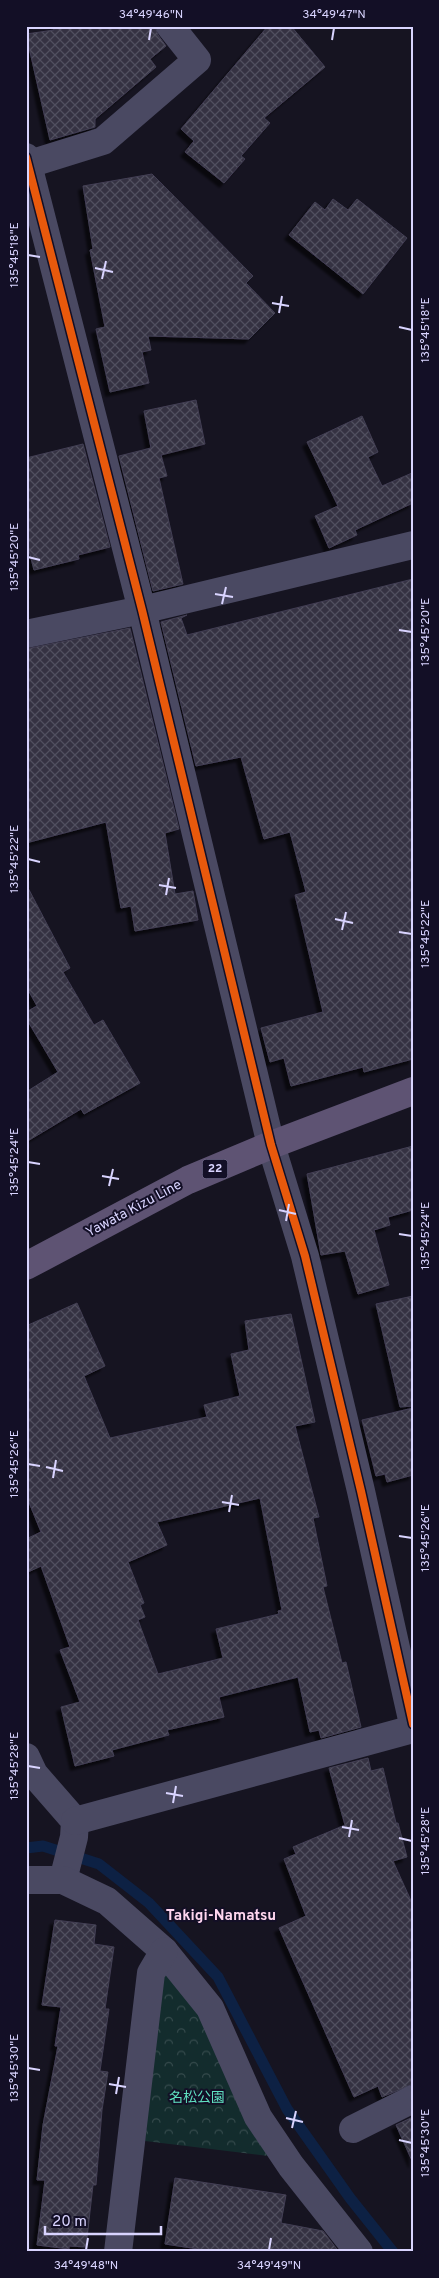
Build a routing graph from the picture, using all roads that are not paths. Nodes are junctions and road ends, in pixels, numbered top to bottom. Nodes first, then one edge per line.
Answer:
1 (170, 26) edge
2 (27, 162) edge
3 (413, 545) edge
4 (142, 610) junction
5 (26, 634) edge
6 (413, 1091) edge
7 (271, 1145) junction
8 (26, 1266) edge
9 (413, 1724) edge
10 (413, 1729) edge
11 (26, 1757) edge
12 (74, 1829) junction
13 (64, 1874) junction
14 (26, 1880) edge
15 (164, 1951) junction
16 (413, 2100) edge
17 (353, 2129) dead end
18 (118, 2252) edge
19 (360, 2252) edge

1 - 2 street
2 - 4 street
3 - 4 street
4 - 5 street
4 - 7 street
6 - 7 main road, Yawata Kizu Line / 22
7 - 8 main road, Yawata Kizu Line / 22
7 - 9 street
10 - 12 street
11 - 12 street
12 - 13 street
13 - 14 street
13 - 15 street
15 - 18 street
15 - 19 street
16 - 17 street

